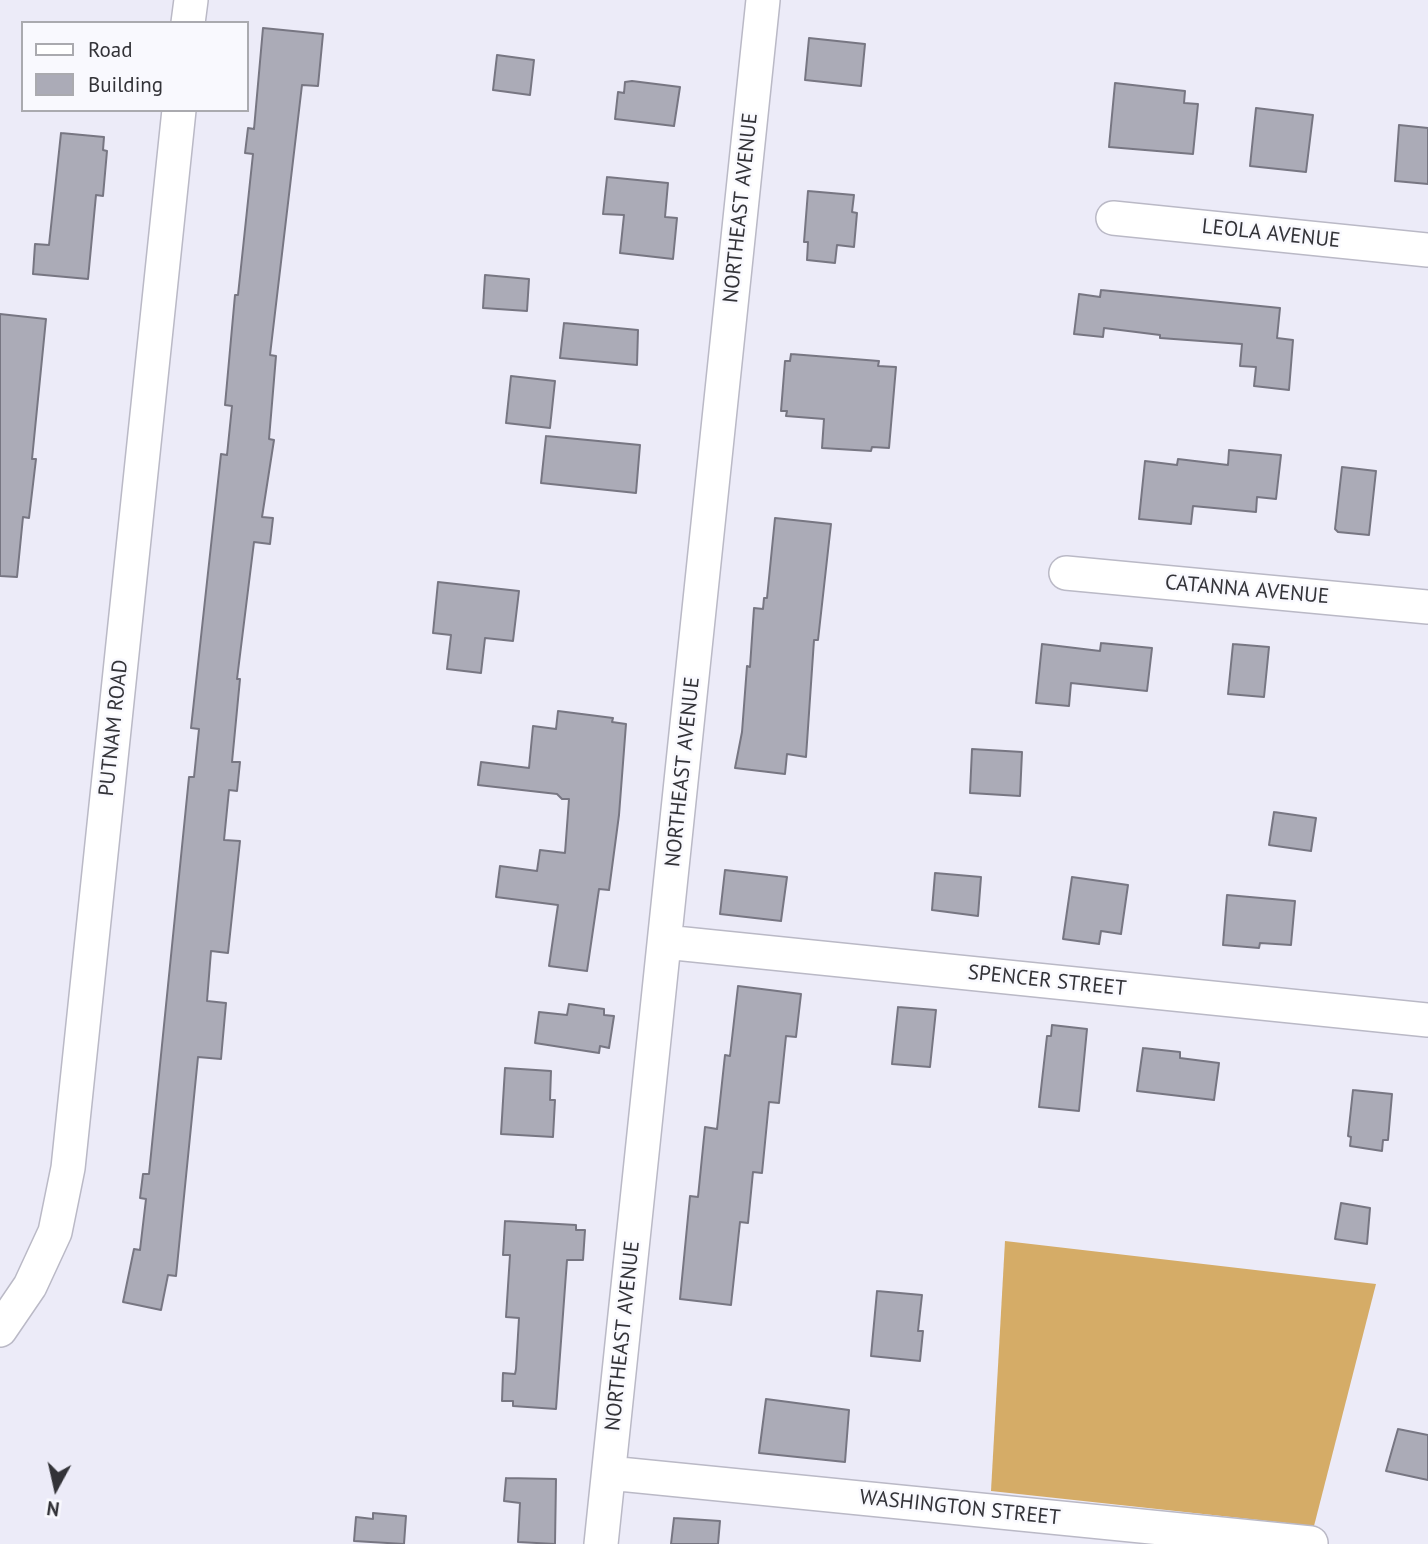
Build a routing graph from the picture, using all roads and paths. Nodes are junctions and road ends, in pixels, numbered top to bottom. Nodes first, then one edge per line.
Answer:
1 (191, 0) edge
2 (763, 0) edge
3 (188, 21) edge
4 (179, 112) edge
5 (1113, 218) dead end
6 (1428, 250) edge
7 (1066, 573) dead end
8 (1428, 607) edge
9 (665, 942) junction
10 (1428, 1020) edge
11 (0, 1331) edge
12 (609, 1473) junction
13 (601, 1544) edge
14 (1311, 1544) edge

1 - 3 street
2 - 9 street, NORTHEAST AVENUE
4 - 11 street, PUTNAM ROAD
5 - 6 street, LEOLA AVENUE
7 - 8 street, CATANNA AVENUE
9 - 10 street, SPENCER STREET
9 - 12 street, NORTHEAST AVENUE
12 - 13 street, NORTHEAST AVENUE
12 - 14 street, WASHINGTON STREET

